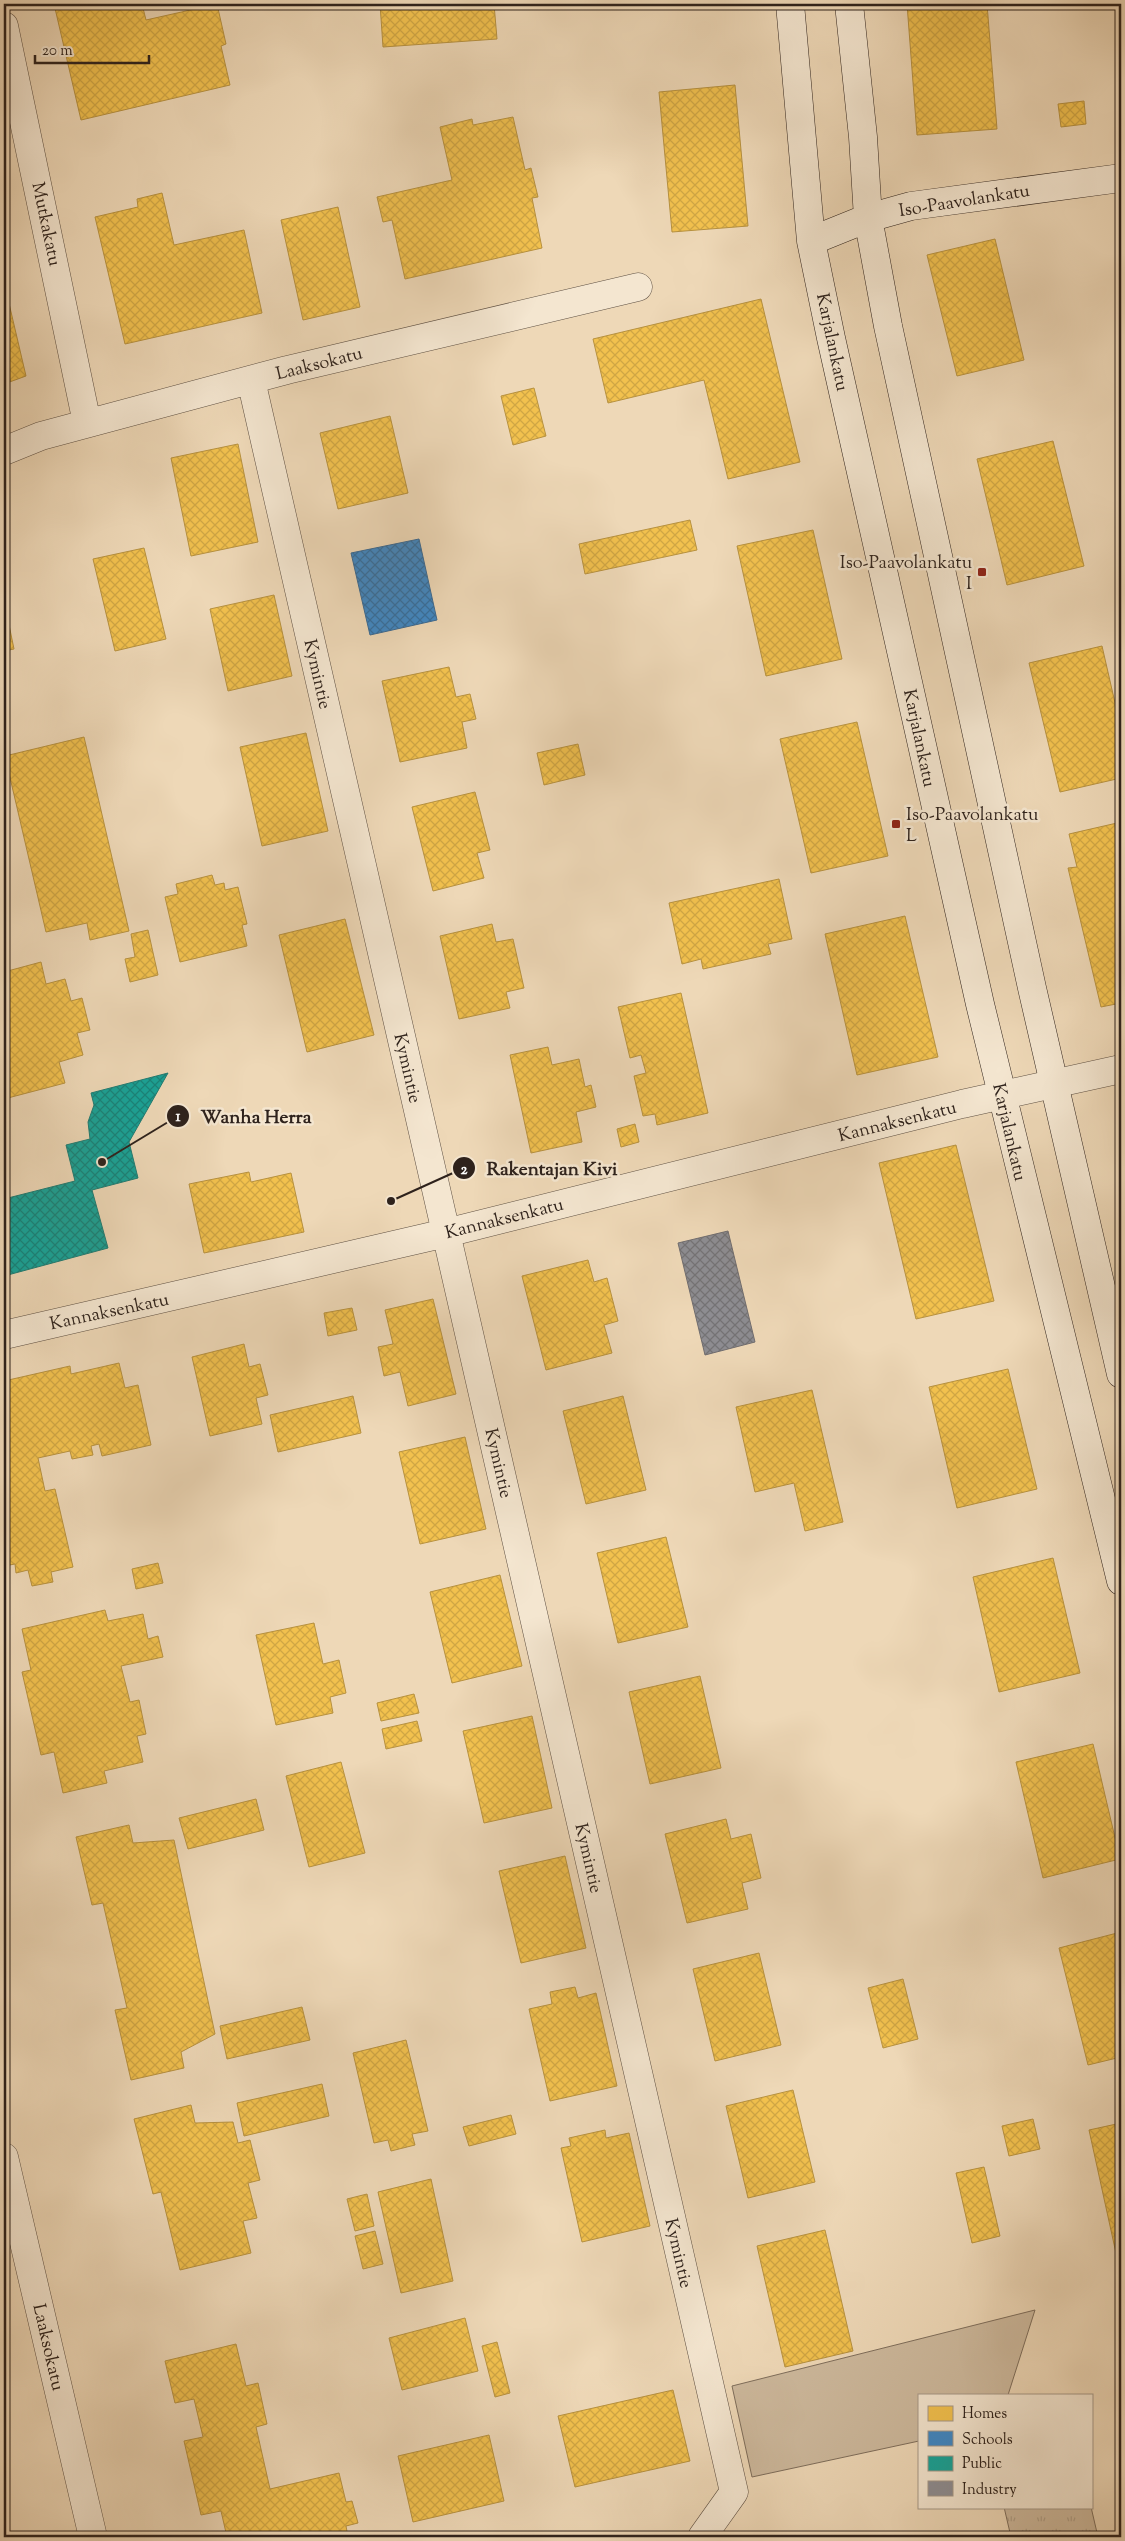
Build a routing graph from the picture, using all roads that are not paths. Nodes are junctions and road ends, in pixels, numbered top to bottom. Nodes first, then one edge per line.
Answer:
1 (790, 4) edge
2 (849, 4) edge
3 (4, 26) edge
4 (1121, 178) edge
5 (868, 218) junction
6 (811, 241) junction
7 (638, 287) dead end
8 (251, 380) junction
9 (88, 423) junction
10 (4, 451) edge
11 (1121, 1070) edge
12 (1054, 1086) junction
13 (1002, 1097) junction
14 (446, 1233) junction
15 (4, 1334) edge
16 (1121, 1374) edge
17 (1121, 1581) edge
18 (4, 2157) edge
19 (93, 2537) edge
20 (702, 2537) edge

1 - 6 street, Karjalankatu
2 - 5 street
3 - 9 street, Mutkakatu
4 - 5 street, Iso-Paavolankatu
5 - 6 street, Iso-Paavolankatu
5 - 12 street
6 - 13 street, Karjalankatu
7 - 8 street, Laaksokatu
8 - 9 street, Laaksokatu
8 - 14 street, Kymintie
9 - 10 street, Laaksokatu
11 - 12 street, Kannaksenkatu
12 - 13 street, Kannaksenkatu
12 - 16 street
13 - 14 street, Kannaksenkatu
13 - 17 street, Karjalankatu
14 - 15 street, Kannaksenkatu
14 - 20 street, Kymintie
18 - 19 street, Laaksokatu

